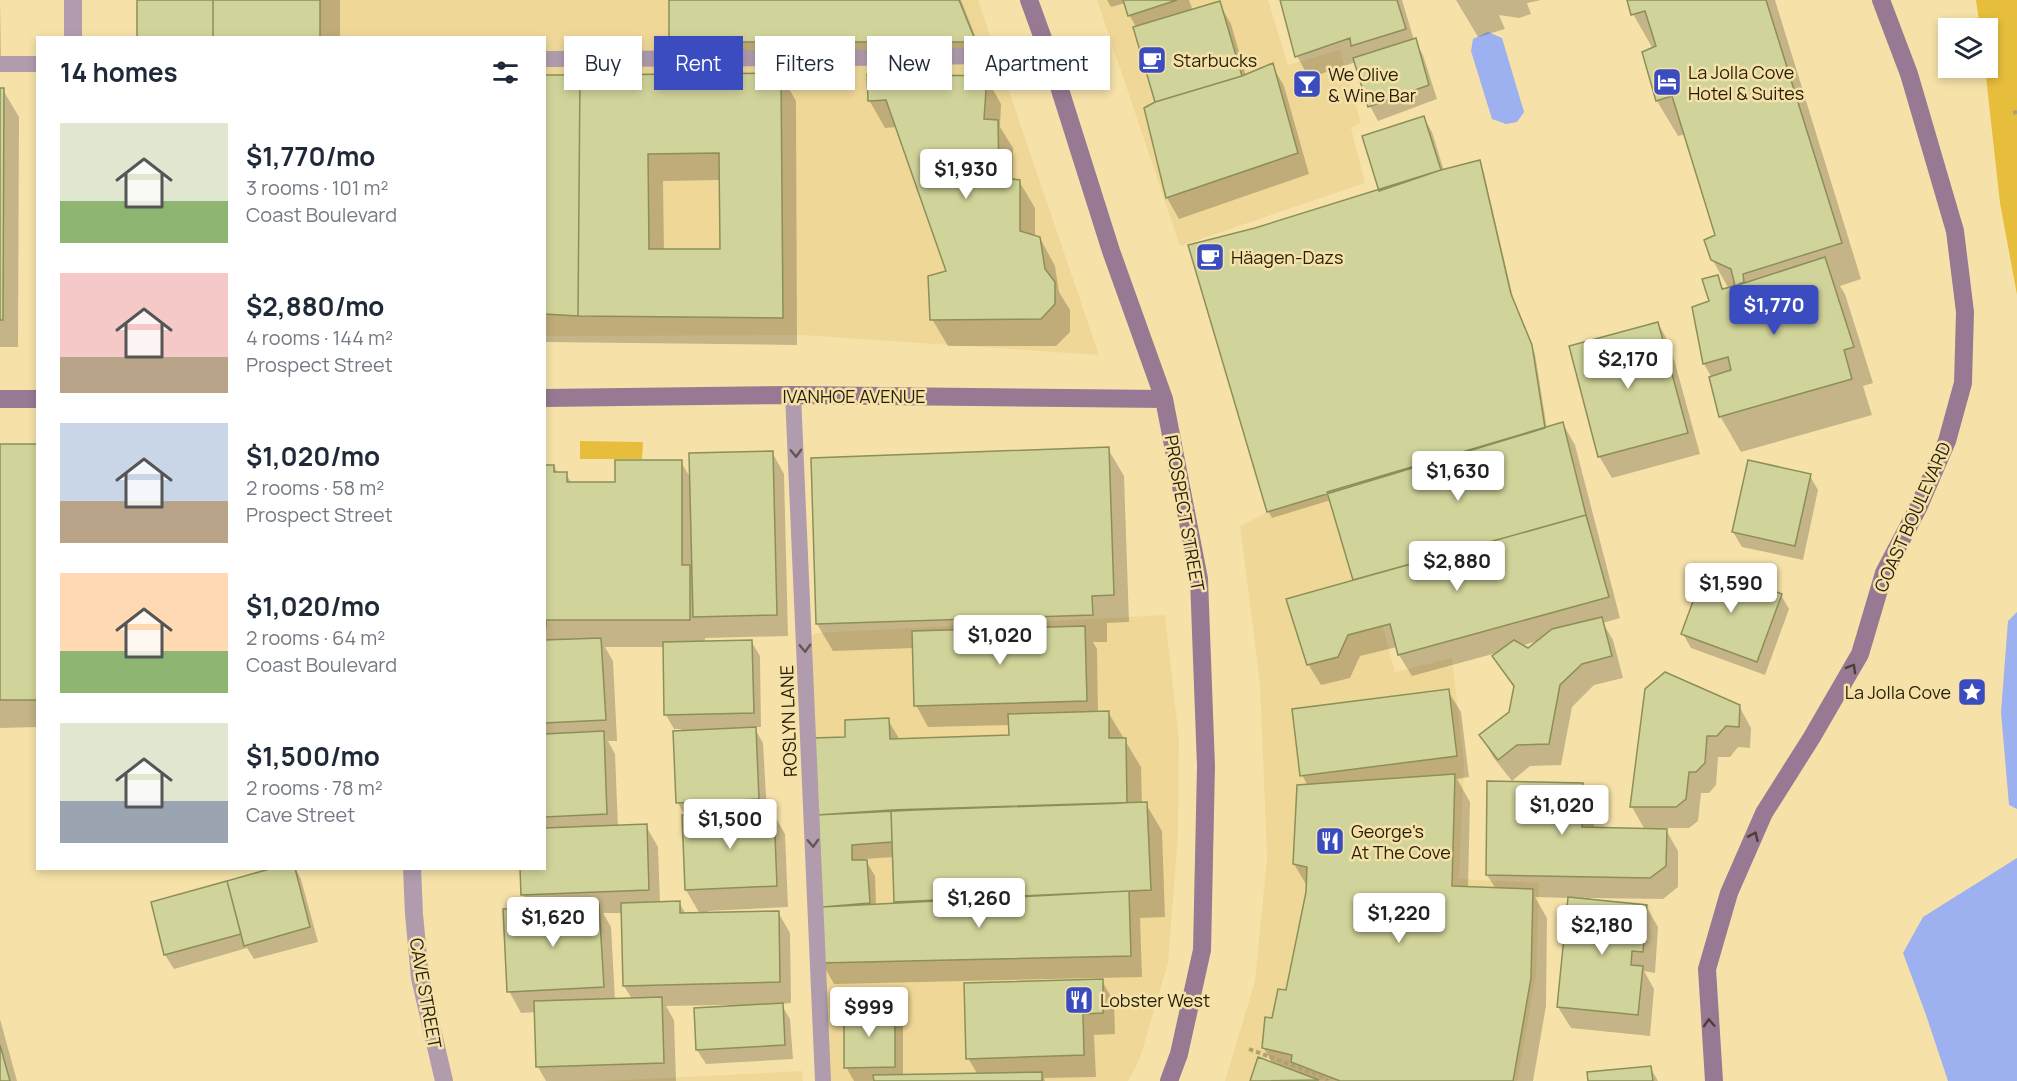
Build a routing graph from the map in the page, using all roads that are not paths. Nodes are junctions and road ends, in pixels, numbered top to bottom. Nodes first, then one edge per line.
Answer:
1 (73, 0) edge
2 (1029, 0) edge
3 (1881, 0) edge
4 (73, 36) edge
5 (1042, 36) edge
6 (964, 56) edge
7 (546, 59) edge
8 (0, 64) edge
9 (36, 64) edge
10 (1060, 90) edge
11 (793, 395) junction
12 (546, 398) edge
13 (0, 399) edge
14 (36, 399) edge
15 (1164, 399) junction
16 (412, 870) edge
17 (444, 1081) edge
18 (823, 1081) edge
19 (1169, 1081) edge
20 (1714, 1081) edge

1 - 4 street
2 - 5 street, PROSPECT STREET
20 -> 3 street, COAST BOULEVARD
6 - 7 lane
8 - 9 lane
10 - 15 street, PROSPECT STREET
11 - 12 street, IVANHOE AVENUE
11 - 15 street, IVANHOE AVENUE
11 -> 18 lane, ROSLYN LANE
13 - 14 street
15 - 19 street, PROSPECT STREET
16 - 17 street, CAVE STREET

